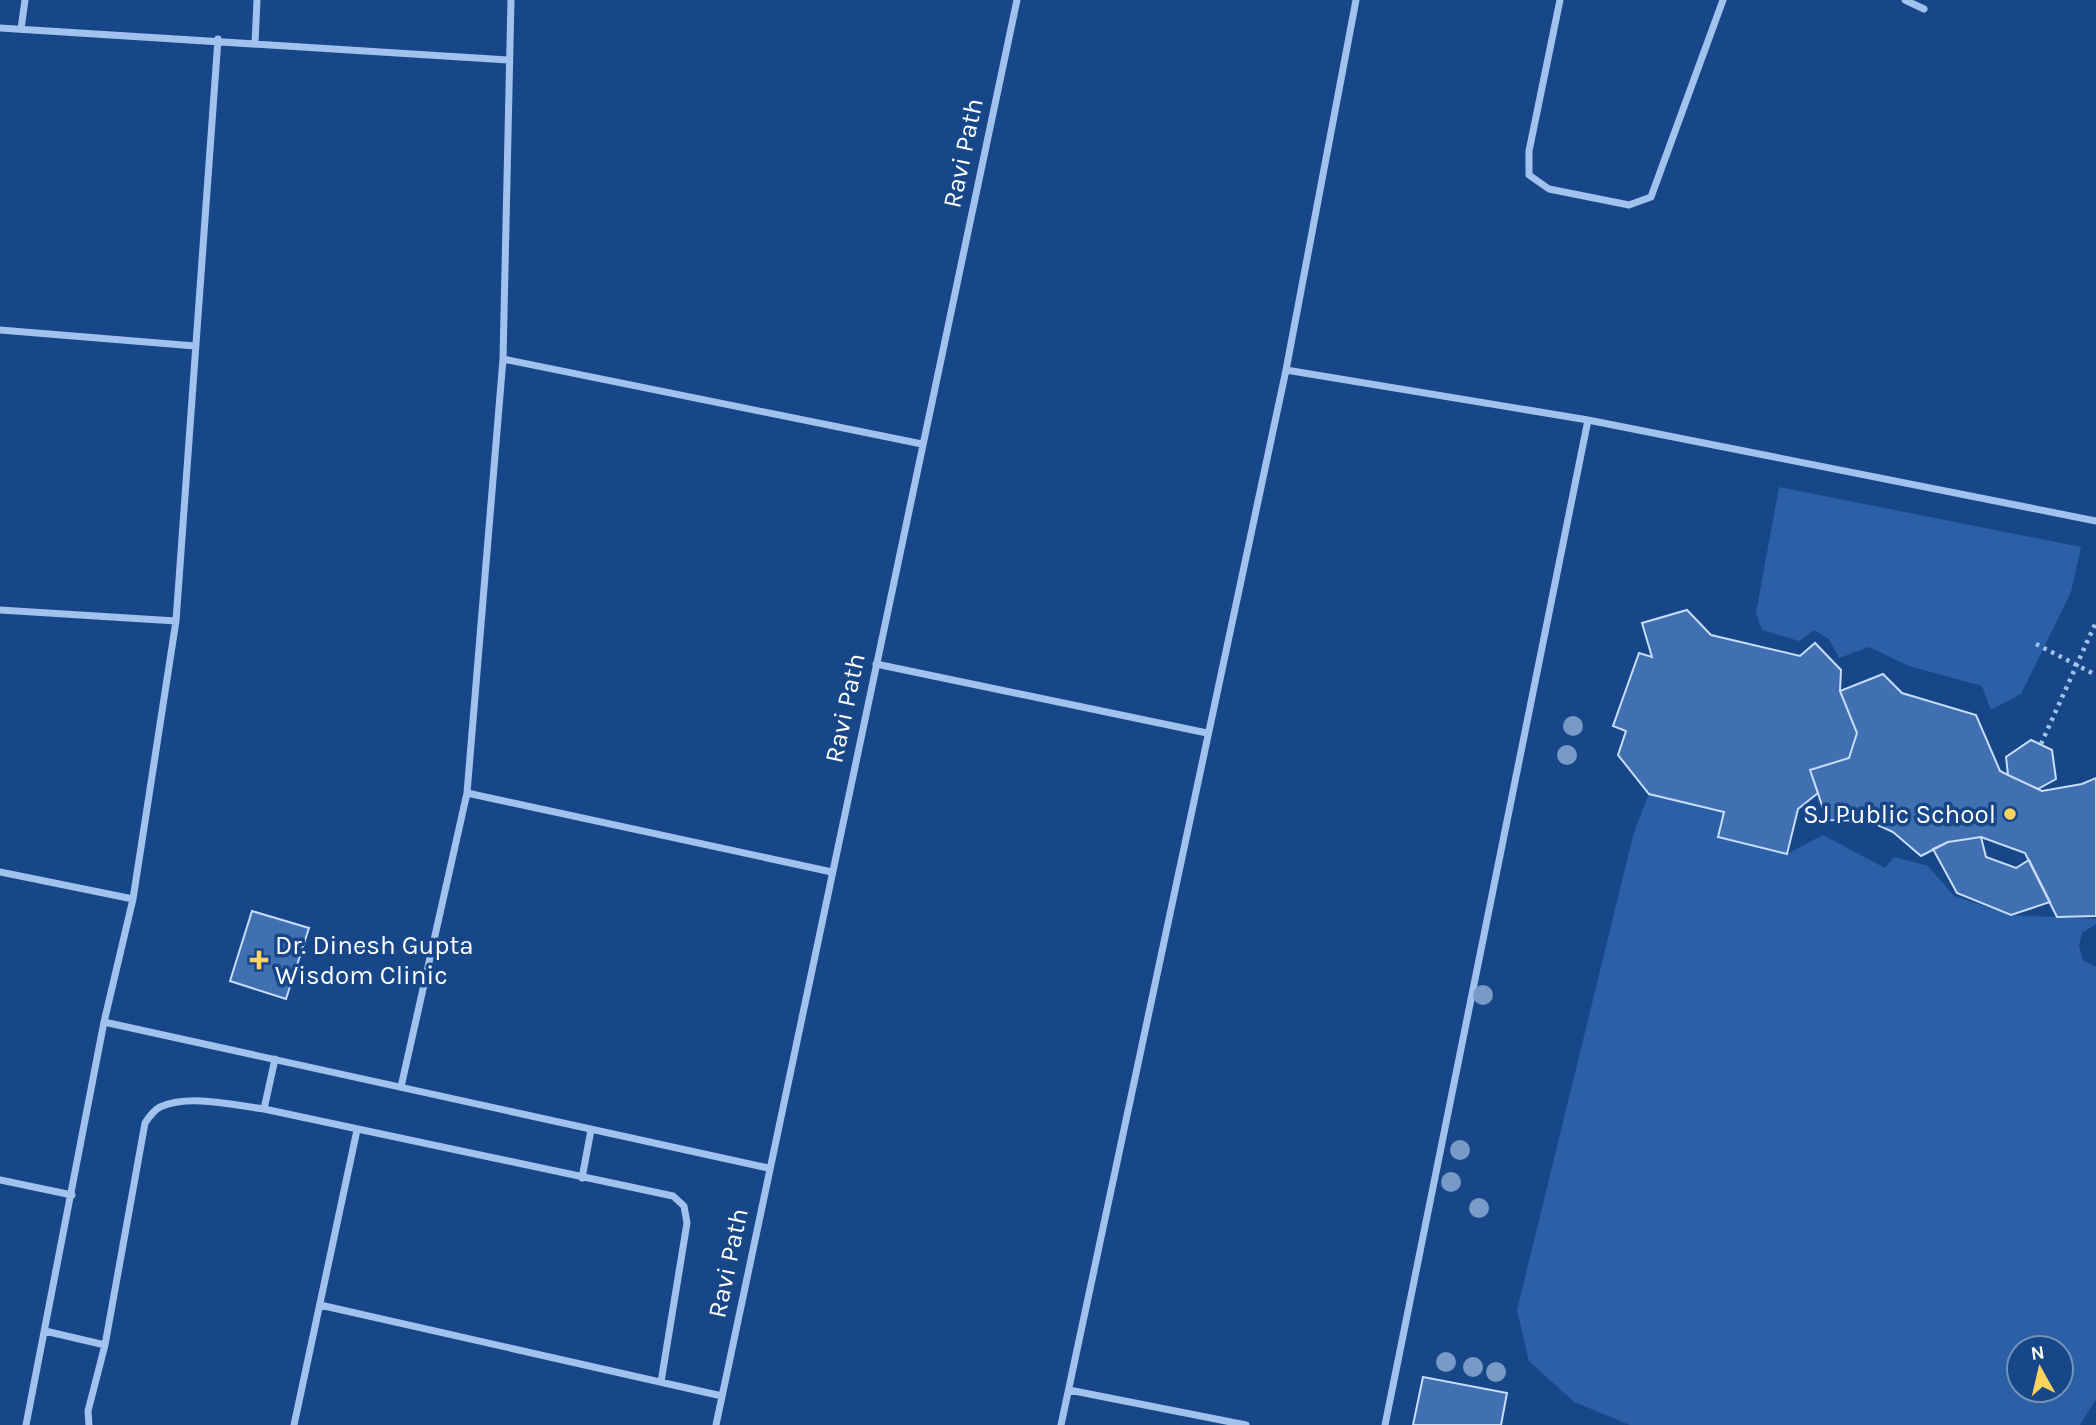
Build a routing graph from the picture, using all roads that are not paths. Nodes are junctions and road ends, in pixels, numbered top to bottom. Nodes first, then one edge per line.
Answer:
1 (25, 0) edge
2 (257, 0) edge
3 (511, 0) edge
4 (1017, 0) edge
5 (1356, 0) edge
6 (1560, 0) edge
7 (1723, 0) edge
8 (1905, 0) edge
9 (1924, 9) dead end
10 (0, 28) edge
11 (22, 29) junction
12 (218, 39) junction
13 (256, 43) junction
14 (508, 60) junction
15 (0, 331) edge
16 (195, 346) junction
17 (503, 359) junction
18 (1286, 370) junction
19 (1588, 420) junction
20 (922, 444) junction
21 (2096, 521) edge
22 (0, 610) edge
23 (176, 621) junction
24 (876, 664) junction
25 (1207, 733) junction
26 (467, 793) junction
27 (0, 872) edge
28 (832, 872) junction
29 (133, 899) junction
30 (104, 1022) junction
31 (275, 1059) junction
32 (401, 1087) junction
33 (264, 1109) junction
34 (357, 1130) junction
35 (591, 1130) junction
36 (768, 1168) junction
37 (582, 1178) junction
38 (0, 1180) edge
39 (72, 1195) junction
40 (320, 1305) junction
41 (45, 1331) junction
42 (105, 1345) junction
43 (661, 1382) junction
44 (1069, 1390) junction
45 (722, 1396) junction
46 (26, 1425) edge
47 (89, 1425) edge
48 (294, 1425) edge
49 (716, 1425) edge
50 (1061, 1425) edge
51 (1246, 1425) edge
52 (1385, 1425) edge

1 - 11 street
2 - 13 street
3 - 14 street
4 - 20 street, Ravi Path
5 - 18 street
6 - 7 street
8 - 9 street
10 - 11 street
11 - 12 street
12 - 13 street
12 - 16 street
13 - 14 street
14 - 17 street
15 - 16 street
16 - 23 street
17 - 20 street
17 - 26 street
18 - 19 street
18 - 25 street
19 - 21 street
19 - 52 street
20 - 24 street, Ravi Path
22 - 23 street
23 - 29 street
24 - 25 street
24 - 28 street, Ravi Path
25 - 44 street
26 - 28 street
26 - 32 street
27 - 29 street
28 - 36 street, Ravi Path
29 - 30 street
30 - 31 street
30 - 39 street
31 - 32 street
31 - 33 street
32 - 35 street
33 - 34 street
33 - 42 street
34 - 37 street
34 - 40 street
35 - 36 street
35 - 37 street
36 - 45 street, Ravi Path
37 - 43 street
38 - 39 street
39 - 41 street
40 - 43 street
40 - 48 street
41 - 42 street
41 - 46 street
42 - 47 street
43 - 45 street
44 - 50 street
44 - 51 street
45 - 49 street, Ravi Path

